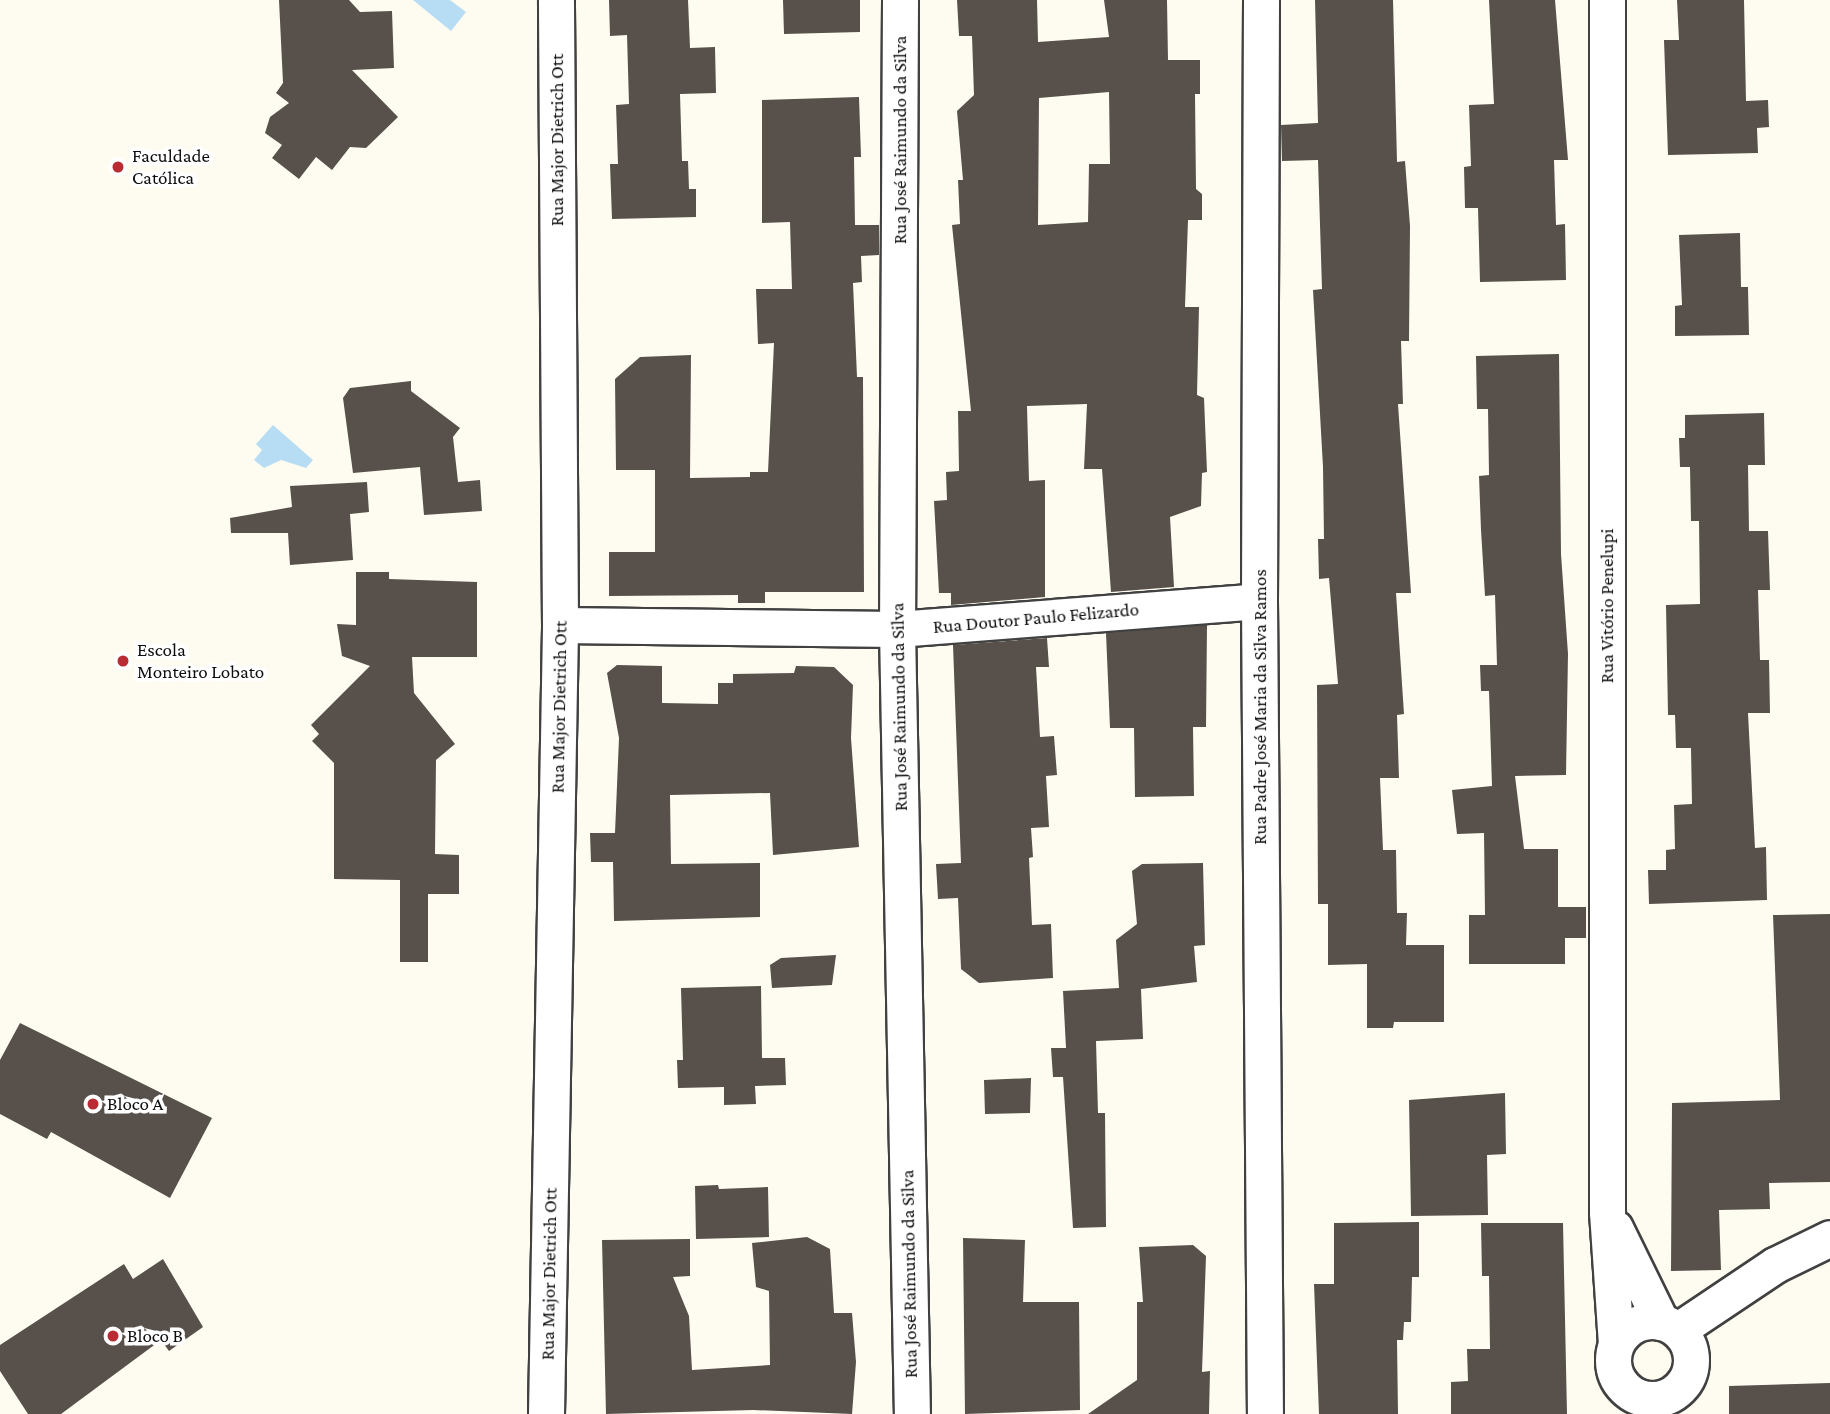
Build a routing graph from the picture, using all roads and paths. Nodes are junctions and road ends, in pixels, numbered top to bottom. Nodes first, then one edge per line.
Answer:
1 (556, 0) edge
2 (900, 0) edge
3 (1261, 0) edge
4 (1607, 0) edge
5 (1259, 601) junction
6 (560, 625) junction
7 (897, 629) junction
8 (1607, 1212) junction
9 (1830, 1238) edge
10 (1616, 1343) junction
11 (1676, 1363) edge
12 (1622, 1399) edge
13 (546, 1414) edge
14 (912, 1414) edge
15 (1265, 1414) edge

1 - 6 street, Rua Major Dietrich Ott
2 - 7 street, Rua José Raimundo da Silva
3 - 5 street, Rua Padre José Maria da Silva Ramos
4 - 8 street, Rua Vitório Penelupi
5 - 7 street, Rua Doutor Paulo Felizardo
5 - 15 street, Rua Padre José Maria da Silva Ramos
6 - 7 street, Rua Doutor Paulo Felizardo
6 - 13 street, Rua Major Dietrich Ott
7 - 14 street, Rua José Raimundo da Silva
8 - 10 street, Rua Vitório Penelupi
8 - 11 street
9 - 11 street
10 - 11 street
10 - 12 street, Rua Vitório Penelupi
11 - 12 street

